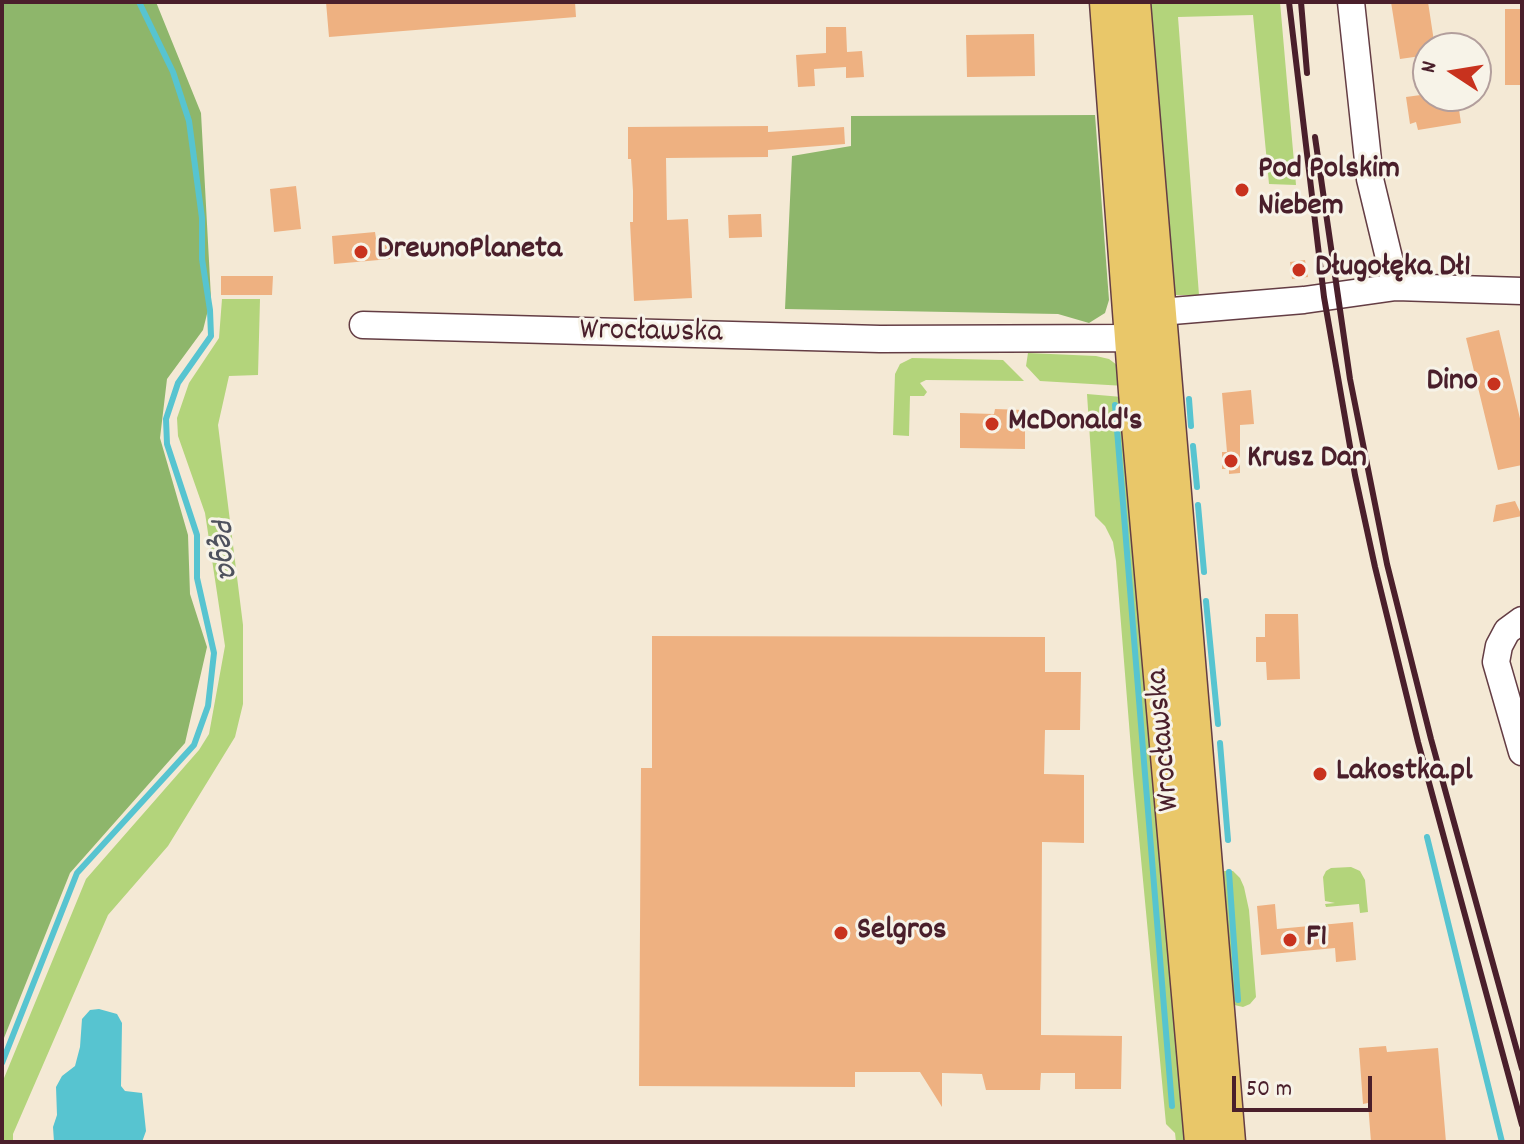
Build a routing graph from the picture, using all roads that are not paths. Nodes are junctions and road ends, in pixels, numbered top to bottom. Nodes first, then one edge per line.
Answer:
1 (1106, 2) edge
2 (1134, 2) edge
3 (1351, 2) edge
4 (1396, 287) junction
5 (1522, 291) edge
6 (1160, 312) junction
7 (363, 325) dead end
8 (1131, 338) junction
9 (1164, 357) junction
10 (1522, 620) edge
11 (1522, 752) edge
12 (1201, 1142) edge
13 (1229, 1142) edge

1 - 8 main road, Wrocławska
2 - 6 main road, Wrocławska
3 - 4 street
4 - 5 street
4 - 6 street
6 - 8 street
6 - 9 main road, Wrocławska
7 - 8 street, Wrocławska
8 - 9 street
8 - 12 main road, Wrocławska
9 - 13 main road, Wrocławska
10 - 11 street

